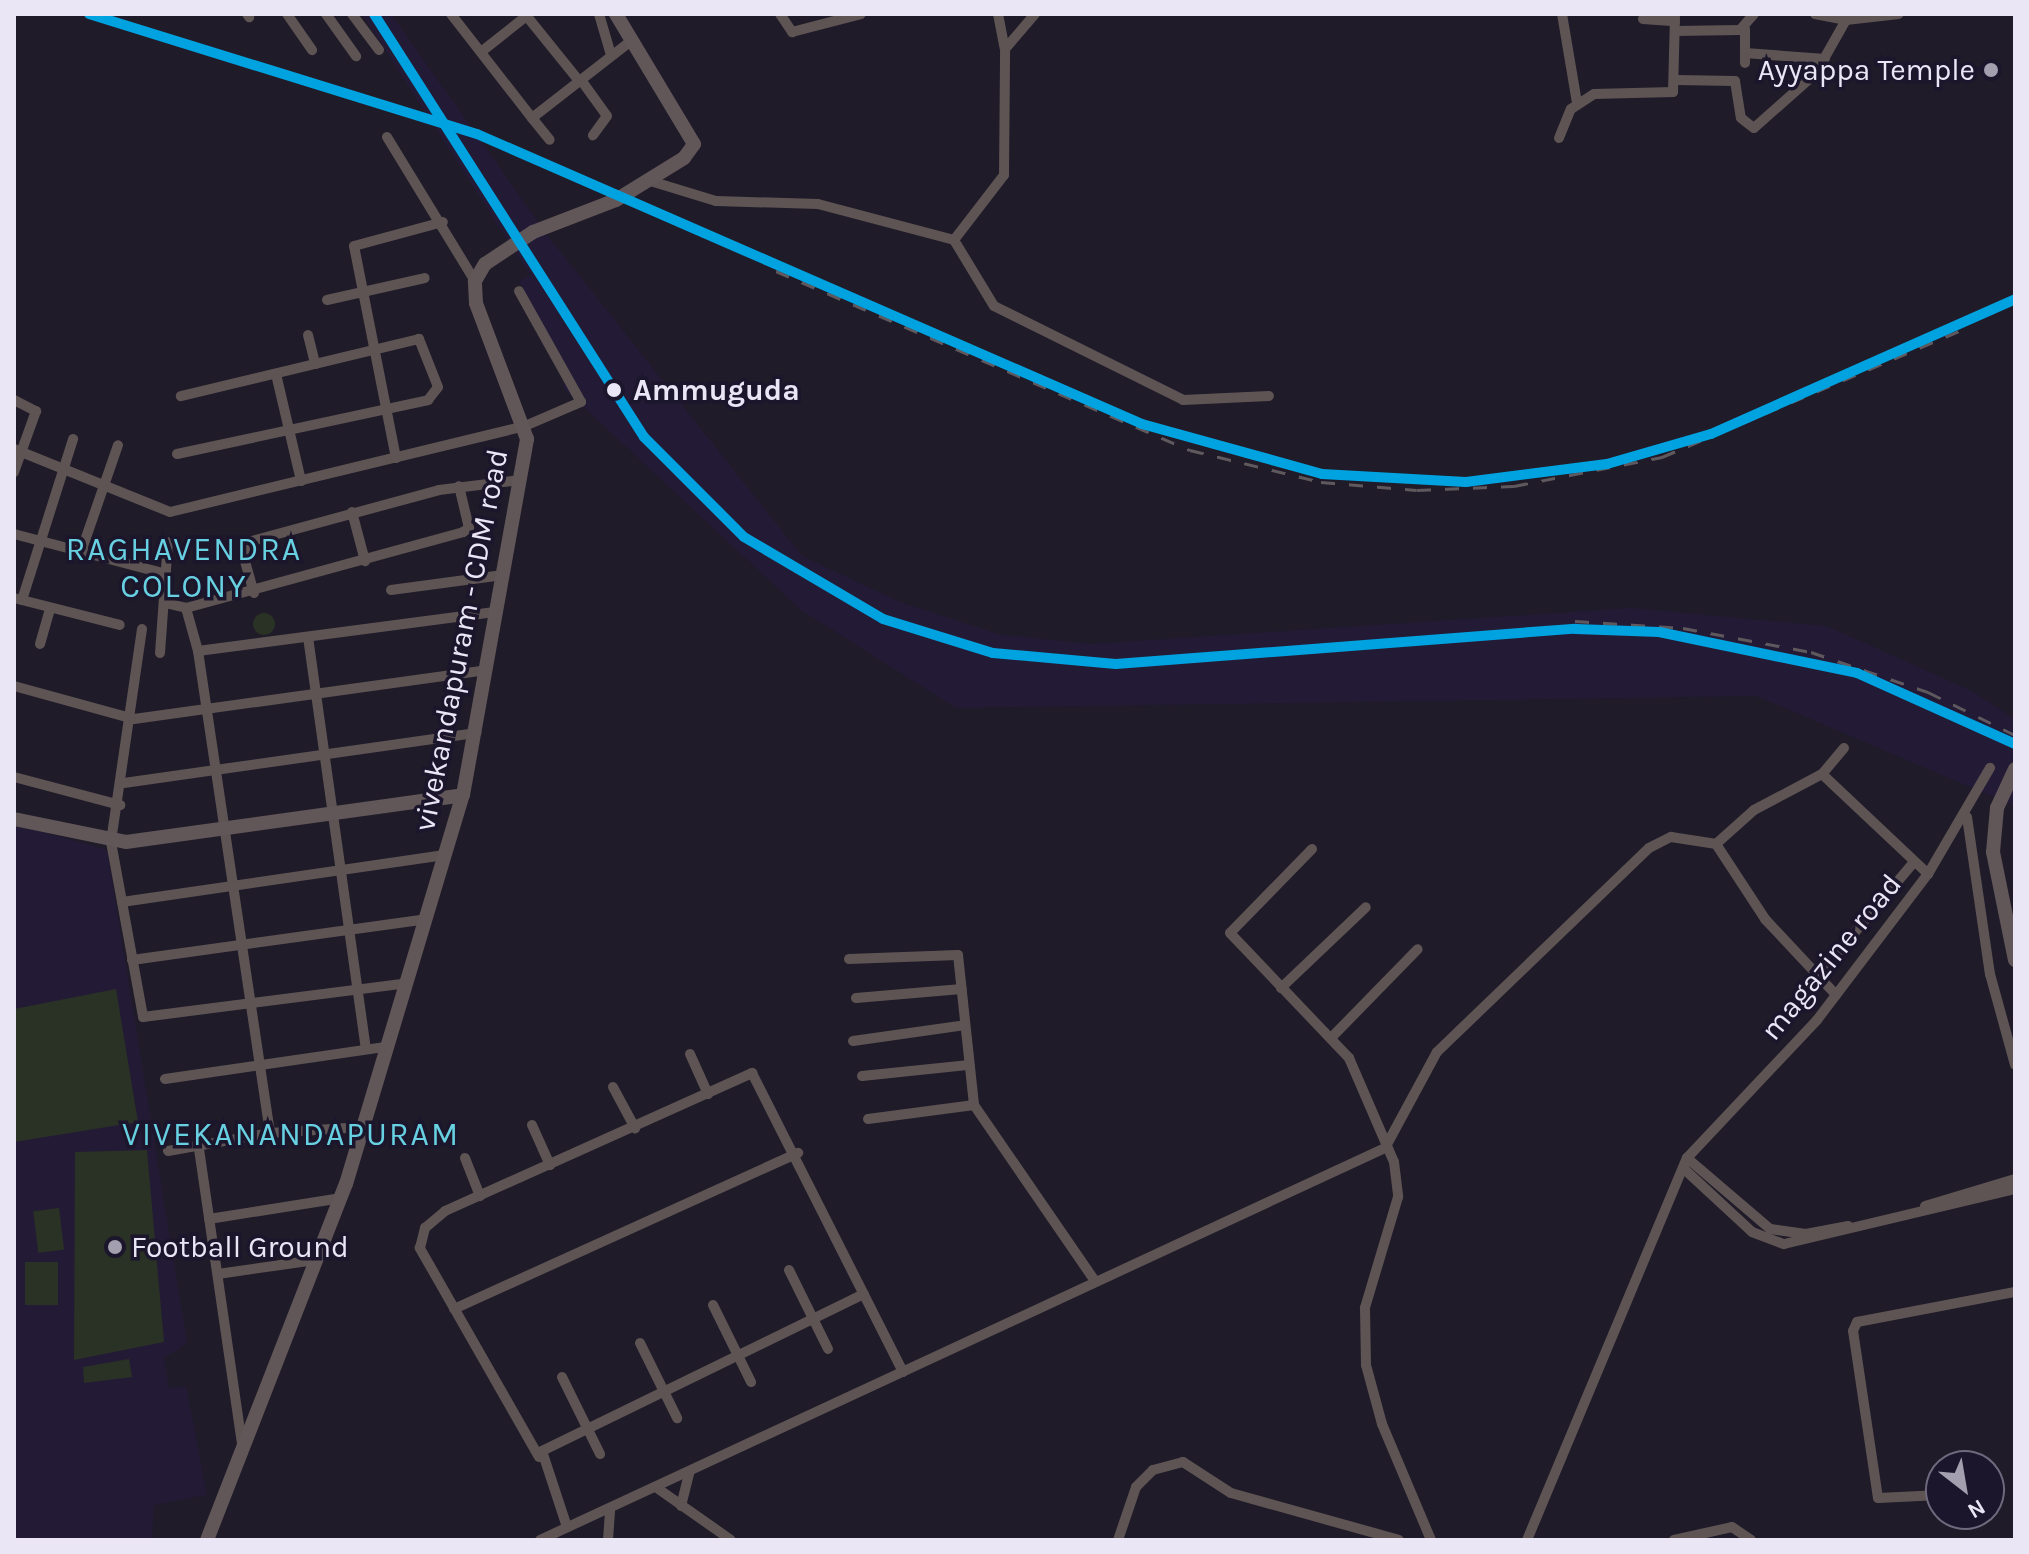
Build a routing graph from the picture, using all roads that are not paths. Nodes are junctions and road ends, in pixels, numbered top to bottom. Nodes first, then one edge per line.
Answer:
1 (287, 14) edge
2 (326, 14) edge
3 (352, 14) edge
4 (451, 14) edge
5 (599, 14) edge
6 (780, 14) edge
7 (861, 14) edge
8 (998, 14) edge
9 (1035, 14) edge
10 (1562, 14) edge
11 (1754, 14) edge
12 (1815, 14) edge
13 (1899, 14) edge
14 (527, 15) edge
15 (619, 15) edge
16 (1643, 19) dead end
17 (1846, 20) junction
18 (1675, 22) edge
19 (1745, 29) junction
20 (631, 41) junction
21 (1005, 49) junction
22 (312, 50) dead end
23 (379, 50) dead end
24 (481, 52) junction
25 (611, 55) junction
26 (356, 56) dead end
27 (1825, 59) junction
28 (580, 80) junction
29 (1676, 80) junction
30 (1577, 103) junction
31 (532, 118) junction
32 (593, 135) dead end
33 (387, 137) dead end
34 (1559, 138) dead end
35 (550, 140) dead end
36 (647, 180) junction
37 (443, 222) junction
38 (954, 240) junction
39 (425, 278) dead end
40 (475, 281) junction
41 (519, 291) dead end
42 (360, 293) junction
43 (327, 300) dead end
44 (308, 335) dead end
45 (373, 351) junction
46 (315, 364) junction
47 (276, 374) junction
48 (181, 396) dead end
49 (1269, 396) dead end
50 (14, 400) edge
51 (385, 406) junction
52 (525, 426) junction
53 (290, 429) junction
54 (73, 439) dead end
55 (118, 445) dead end
56 (18, 450) edge
57 (177, 454) dead end
58 (396, 458) junction
59 (64, 467) junction
60 (14, 472) edge
61 (106, 480) junction
62 (520, 480) junction
63 (301, 481) junction
64 (459, 486) junction
65 (352, 512) junction
66 (14, 534) edge
67 (40, 541) junction
68 (168, 542) dead end
69 (81, 552) junction
70 (365, 561) junction
71 (166, 574) junction
72 (503, 575) junction
73 (391, 590) dead end
74 (254, 593) junction
75 (18, 599) edge
76 (165, 603) junction
77 (50, 608) junction
78 (186, 608) junction
79 (496, 612) junction
80 (120, 625) dead end
81 (142, 629) dead end
82 (308, 637) junction
83 (40, 644) dead end
84 (198, 651) junction
85 (160, 653) dead end
86 (485, 670) junction
87 (14, 686) edge
88 (316, 695) junction
89 (206, 709) junction
90 (134, 719) junction
91 (476, 733) junction
92 (1844, 748) dead end
93 (324, 754) junction
94 (1990, 768) dead end
95 (214, 769) junction
96 (2015, 769) edge
97 (1822, 774) junction
98 (14, 777) edge
99 (124, 783) junction
100 (463, 795) junction
101 (120, 805) junction
102 (332, 811) junction
103 (1967, 817) junction
104 (14, 819) edge
105 (222, 826) junction
106 (111, 842) junction
107 (1716, 844) junction
108 (1312, 849) dead end
109 (445, 855) junction
110 (1914, 862) junction
111 (340, 869) junction
112 (1928, 874) junction
113 (234, 885) junction
114 (122, 902) junction
115 (1366, 907) dead end
116 (422, 920) junction
117 (349, 928) junction
118 (242, 945) junction
119 (1418, 949) dead end
120 (849, 959) dead end
121 (132, 960) junction
122 (2015, 960) edge
123 (1818, 976) junction
124 (402, 984) junction
125 (357, 988) junction
126 (1281, 988) junction
127 (962, 989) junction
128 (1836, 995) junction
129 (856, 998) dead end
130 (248, 1001) junction
131 (965, 1025) junction
132 (1331, 1038) junction
133 (853, 1041) dead end
134 (384, 1047) junction
135 (366, 1048) junction
136 (690, 1054) dead end
137 (258, 1062) junction
138 (969, 1065) junction
139 (2015, 1065) edge
140 (862, 1076) dead end
141 (165, 1079) dead end
142 (613, 1087) dead end
143 (708, 1094) junction
144 (974, 1105) junction
145 (868, 1119) dead end
146 (532, 1125) dead end
147 (363, 1127) junction
148 (635, 1128) junction
149 (270, 1133) junction
150 (1385, 1148) junction
151 (199, 1149) junction
152 (168, 1151) dead end
153 (798, 1153) junction
154 (465, 1158) dead end
155 (1685, 1163) junction
156 (550, 1165) junction
157 (2015, 1179) edge
158 (2015, 1189) edge
159 (480, 1196) junction
160 (341, 1198) junction
161 (1921, 1210) junction
162 (209, 1219) junction
163 (315, 1260) junction
164 (789, 1270) dead end
165 (218, 1274) junction
166 (1095, 1281) junction
167 (2015, 1292) edge
168 (864, 1294) junction
169 (713, 1305) dead end
170 (454, 1309) junction
171 (813, 1319) junction
172 (640, 1343) dead end
173 (828, 1349) dead end
174 (738, 1356) junction
175 (903, 1372) junction
176 (562, 1377) dead end
177 (751, 1382) dead end
178 (664, 1393) junction
179 (677, 1418) dead end
180 (588, 1430) junction
181 (242, 1444) junction
182 (600, 1454) dead end
183 (539, 1457) junction
184 (689, 1473) junction
185 (657, 1488) junction
186 (1925, 1496) edge
187 (681, 1506) junction
188 (610, 1509) junction
189 (567, 1527) junction
190 (558, 1537) edge
191 (207, 1540) edge
192 (540, 1540) edge
193 (608, 1540) edge
194 (731, 1540) edge
195 (1118, 1540) edge
196 (1399, 1540) edge
197 (1431, 1540) edge
198 (1527, 1540) edge
199 (1674, 1540) edge
200 (1751, 1540) edge

1 - 22 street
2 - 26 street
3 - 23 street
4 - 24 street
5 - 25 street
6 - 7 street
8 - 21 street
9 - 21 street
10 - 30 street
11 - 19 street
12 - 17 street
13 - 17 street
14 - 24 street
14 - 28 street
15 - 20 street
16 - 18 street
17 - 27 street
18 - 19 street
18 - 29 street
19 - 27 street
20 - 25 street
20 - 36 street
21 - 38 street
24 - 31 street
25 - 28 street
27 - 29 street
28 - 31 street
28 - 32 street
29 - 30 street
30 - 34 street
31 - 35 street
33 - 37 street
36 - 38 street
36 - 40 street
37 - 40 street
37 - 42 street
38 - 49 street
39 - 42 street
40 - 52 street, vivekandapuram - CDM road
41 - 52 street
42 - 43 street
42 - 45 street
44 - 46 street
45 - 46 street
45 - 51 street
45 - 51 street
46 - 47 street
47 - 48 street
47 - 53 street
50 - 56 street
51 - 53 street
51 - 58 street
52 - 58 street
52 - 62 street, vivekandapuram - CDM road
53 - 57 street
53 - 63 street
54 - 59 street
55 - 61 street
56 - 59 street
56 - 60 street
58 - 63 street
59 - 61 street
59 - 67 street
61 - 63 street
61 - 69 street
62 - 64 street
62 - 72 street, vivekandapuram - CDM road
64 - 65 street
64 - 70 street
65 - 70 street
65 - 74 street
66 - 67 street
67 - 69 street
67 - 75 street
68 - 71 street
69 - 71 street
70 - 74 street
71 - 76 street
72 - 73 street
72 - 79 street, vivekandapuram - CDM road
74 - 78 street
75 - 77 street
76 - 78 street
76 - 85 street
77 - 80 street
77 - 83 street
78 - 84 street
79 - 82 street
79 - 86 street, vivekandapuram - CDM road
81 - 90 street
82 - 84 street
82 - 88 street
84 - 89 street
86 - 88 street
86 - 91 street, vivekandapuram - CDM road
87 - 90 street
88 - 89 street
88 - 93 street
89 - 90 street
89 - 95 street
90 - 99 street
91 - 93 street
91 - 100 street, vivekandapuram - CDM road
92 - 97 street
93 - 95 street
93 - 102 street
94 - 103 street, magazine road
95 - 99 street
95 - 105 street
96 - 122 street
97 - 107 street
97 - 110 street
98 - 101 street
99 - 101 street
100 - 102 street
100 - 109 street, vivekandapuram - CDM road
101 - 106 street
102 - 105 street
102 - 111 street
103 - 112 street, magazine road
103 - 139 street
104 - 106 street
105 - 106 street
105 - 113 street
106 - 114 street
107 - 123 street
107 - 150 street
108 - 126 street
109 - 111 street
109 - 116 street, vivekandapuram - CDM road
110 - 112 street
110 - 123 street
111 - 113 street
111 - 117 street
112 - 128 street, magazine road
113 - 114 street
113 - 118 street
114 - 121 street
115 - 126 street
116 - 117 street
116 - 124 street, vivekandapuram - CDM road
117 - 118 street
117 - 125 street
118 - 121 street
118 - 130 street
119 - 132 street
120 - 127 street
121 - 130 street
123 - 128 street
124 - 125 street
124 - 134 street, vivekandapuram - CDM road
125 - 130 street
125 - 135 street
126 - 132 street
127 - 129 street
127 - 131 street
128 - 155 street, magazine road
130 - 137 street
131 - 133 street
131 - 138 street
132 - 150 street
134 - 135 street
134 - 147 street, vivekandapuram - CDM road
135 - 137 street
136 - 143 street
137 - 141 street
137 - 149 street
138 - 140 street
138 - 144 street
142 - 148 street
143 - 148 street
143 - 153 street
144 - 145 street
144 - 166 street
146 - 156 street
147 - 149 street
147 - 160 street, vivekandapuram - CDM road
148 - 156 street
149 - 151 street
150 - 166 street
150 - 197 street
151 - 152 street
151 - 162 street
153 - 168 street
153 - 170 street
154 - 159 street
155 - 161 street
155 - 198 street, magazine road
156 - 159 street
157 - 161 street
158 - 161 street
159 - 170 street
160 - 162 street
160 - 163 street, vivekandapuram - CDM road
162 - 165 street
163 - 165 street
163 - 181 street, vivekandapuram - CDM road
164 - 171 street
165 - 181 street
166 - 175 street
167 - 186 street
168 - 171 street
168 - 175 street
169 - 174 street
170 - 183 street
171 - 173 street
171 - 174 street
172 - 178 street
174 - 177 street
174 - 178 street
175 - 184 street
176 - 180 street
178 - 179 street
178 - 180 street
180 - 182 street
180 - 183 street
181 - 191 street, vivekandapuram - CDM road
183 - 189 street
184 - 185 street
184 - 187 street
185 - 187 street
185 - 188 street
187 - 194 street
188 - 189 street
188 - 193 street
189 - 190 street
190 - 192 street
195 - 196 street
199 - 200 street

